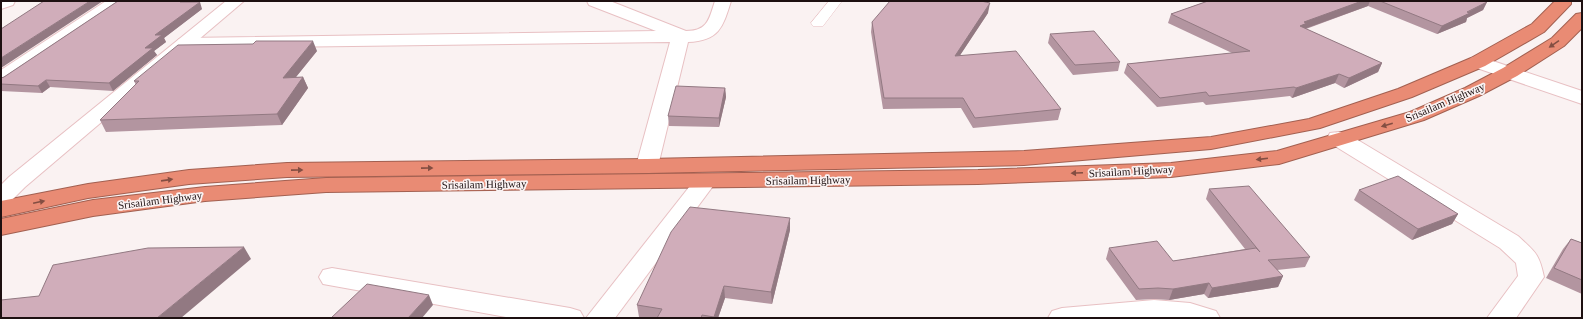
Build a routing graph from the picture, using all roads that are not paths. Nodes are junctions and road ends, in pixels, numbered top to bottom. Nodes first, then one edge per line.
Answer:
1 (7, 1) edge
2 (117, 1) edge
3 (236, 1) edge
4 (595, 1) edge
5 (723, 1) edge
6 (836, 1) edge
7 (1563, 1) edge
8 (1, 4) edge
9 (1582, 18) edge
10 (818, 23) dead end
11 (681, 35) junction
12 (185, 43) junction
13 (1478, 62) junction
14 (1510, 72) junction
15 (1, 79) edge
16 (1582, 98) edge
17 (1338, 138) junction
18 (647, 166) junction
19 (705, 182) junction
20 (1, 198) edge
21 (1, 210) edge
22 (1, 228) edge
23 (332, 277) dead end
24 (570, 318) edge
25 (600, 318) edge
26 (1062, 318) edge
27 (1206, 318) edge
28 (1502, 318) edge

1 - 8 street
2 - 15 street
3 - 12 street
4 - 11 street
5 - 11 street
6 - 10 lane
7 - 13 highway, Srisailam Highway
9 -> 14 highway, Srisailam Highway
11 - 12 street
11 - 18 street
12 - 20 street
13 - 14 street
13 - 18 highway, Srisailam Highway
14 - 16 street
14 -> 17 highway, Srisailam Highway
17 -> 19 highway, Srisailam Highway
17 - 28 street
21 -> 18 highway, Srisailam Highway
19 - 22 highway, Srisailam Highway
19 - 25 street
23 - 24 street
26 - 27 street

